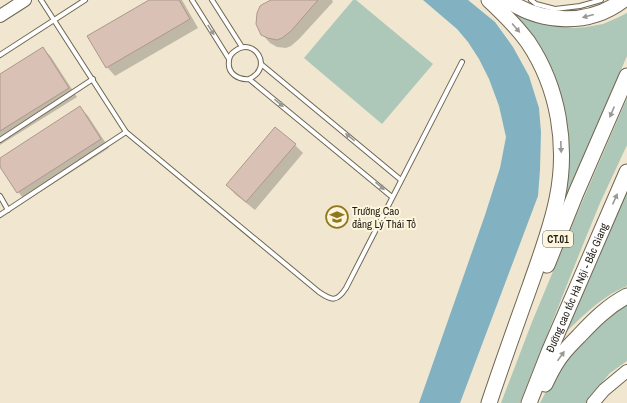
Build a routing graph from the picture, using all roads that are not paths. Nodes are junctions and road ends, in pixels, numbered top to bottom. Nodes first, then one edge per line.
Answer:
1 (25, 0) edge
2 (41, 0) edge
3 (85, 0) edge
4 (192, 0) edge
5 (212, 0) edge
6 (489, 0) edge
7 (507, 0) edge
8 (531, 0) edge
9 (601, 0) edge
10 (623, 0) edge
11 (0, 16) edge
12 (54, 20) junction
13 (242, 47) junction
14 (0, 55) edge
15 (229, 59) junction
16 (462, 62) dead end
17 (261, 64) junction
18 (627, 76) edge
19 (250, 78) junction
20 (93, 79) junction
21 (126, 132) junction
22 (0, 140) edge
23 (627, 172) edge
24 (401, 180) junction
25 (0, 196) edge
26 (392, 197) junction
27 (8, 210) junction
28 (0, 215) edge
29 (627, 296) edge
30 (627, 371) edge
31 (490, 403) edge
32 (529, 403) edge
33 (537, 403) edge
34 (593, 403) edge

1 - 11 street
2 - 12 lane
3 - 12 lane
4 -> 15 lane
5 - 13 lane
6 -> 31 highway
10 -> 7 highway
8 - 9 lane
12 - 14 lane
12 - 20 lane
13 - 15 lane
13 - 17 lane
15 - 19 lane
16 - 24 lane
17 - 19 lane
24 -> 17 lane
18 -> 31 highway, CT.01
19 -> 26 lane
20 - 21 lane
20 - 22 lane
21 - 26 lane
21 - 27 lane
32 -> 23 highway, Đường cao tốc Hà Nội - Bắc Giang
24 - 26 lane
25 - 27 lane
27 - 28 lane
33 -> 29 highway
30 - 34 street

